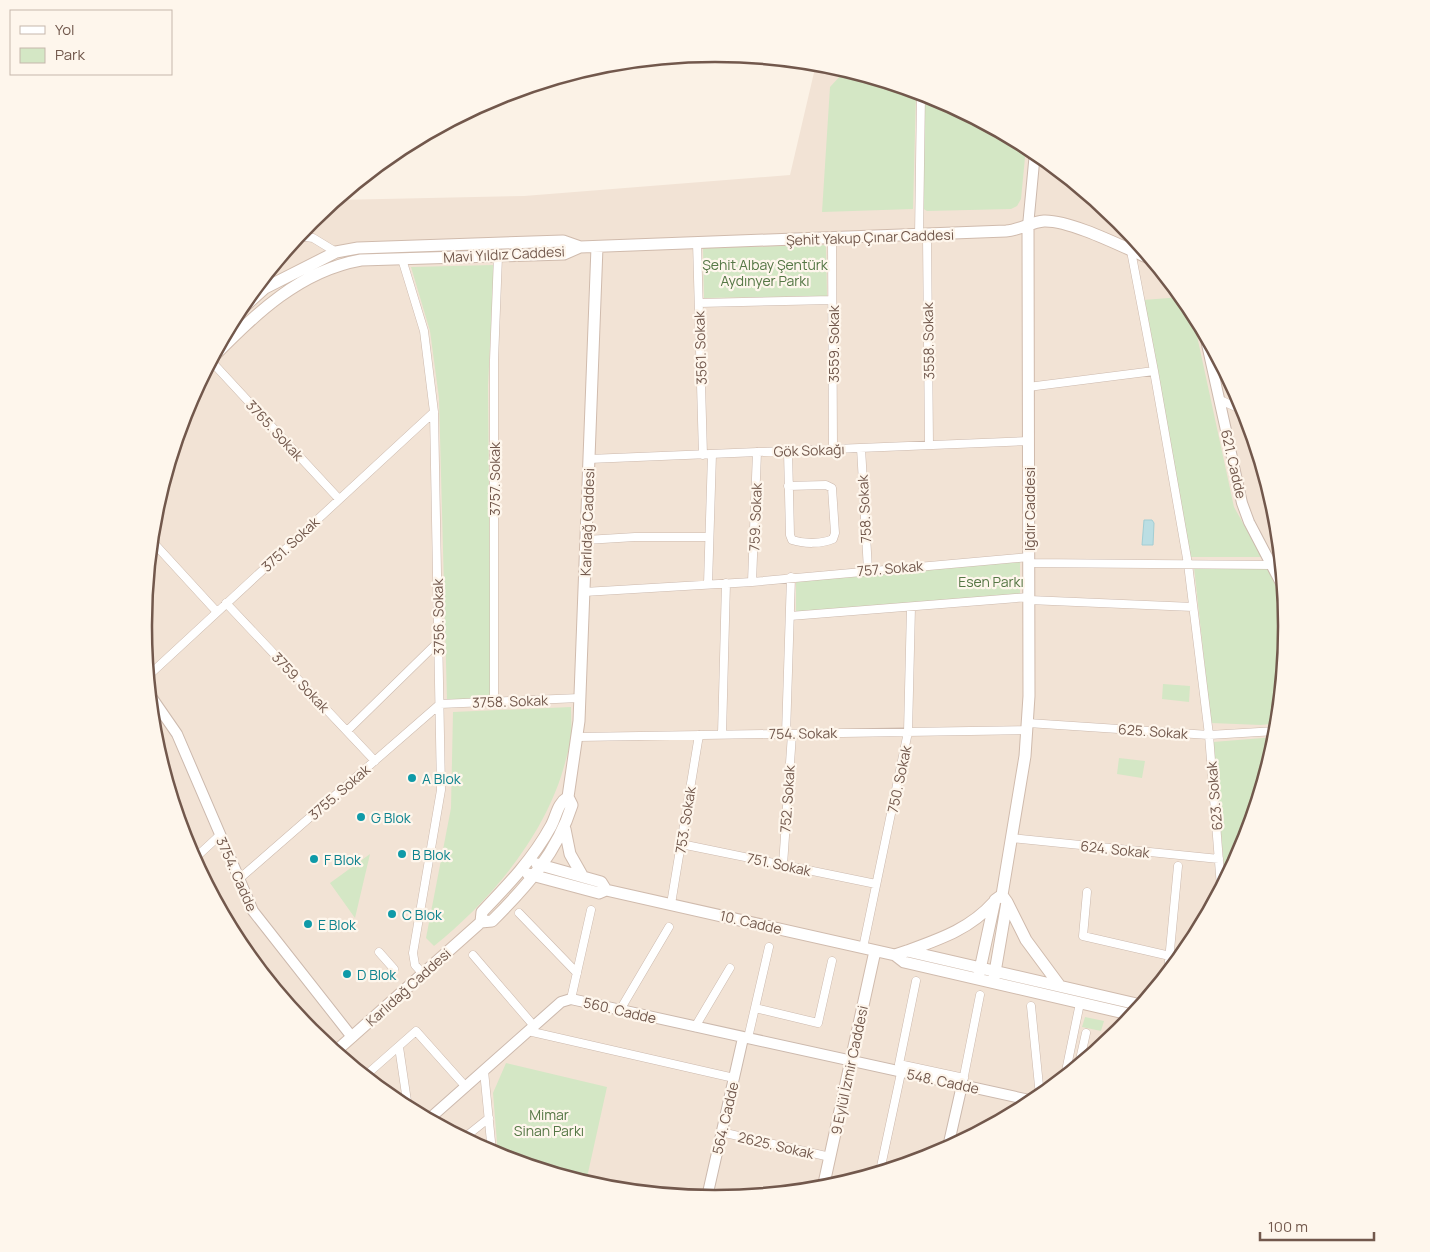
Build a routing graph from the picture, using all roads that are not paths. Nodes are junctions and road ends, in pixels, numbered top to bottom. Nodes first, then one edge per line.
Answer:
1 (921, 101) edge
2 (1034, 161) edge
3 (1028, 226) junction
4 (923, 236) junction
5 (308, 237) edge
6 (832, 239) junction
7 (697, 242) junction
8 (580, 247) junction
9 (597, 247) junction
10 (1131, 251) junction
11 (336, 252) junction
12 (1139, 254) edge
13 (498, 256) junction
14 (402, 259) junction
15 (312, 262) junction
16 (319, 273) junction
17 (263, 290) edge
18 (832, 300) junction
19 (699, 303) junction
20 (228, 343) edge
21 (1210, 358) edge
22 (216, 366) edge
23 (1154, 370) junction
24 (1028, 387) junction
25 (1220, 400) junction
26 (1234, 406) edge
27 (434, 412) junction
28 (1029, 441) junction
29 (929, 445) junction
30 (861, 448) junction
31 (834, 449) junction
32 (788, 451) junction
33 (757, 452) junction
34 (703, 454) junction
35 (712, 454) junction
36 (589, 459) junction
37 (788, 486) junction
38 (339, 499) junction
39 (708, 536) junction
40 (586, 540) junction
41 (157, 546) edge
42 (1029, 560) junction
43 (1188, 564) junction
44 (1272, 565) junction
45 (868, 570) junction
46 (1276, 572) edge
47 (791, 578) junction
48 (752, 582) junction
49 (708, 584) junction
50 (726, 584) junction
51 (584, 592) junction
52 (1029, 599) junction
53 (226, 603) junction
54 (1193, 606) junction
55 (911, 607) junction
56 (217, 612) junction
57 (790, 616) junction
58 (438, 642) junction
59 (154, 671) edge
60 (580, 698) junction
61 (494, 702) junction
62 (440, 704) junction
63 (157, 705) edge
64 (1028, 726) junction
65 (347, 731) junction
66 (1269, 731) edge
67 (908, 732) junction
68 (722, 734) junction
69 (789, 734) junction
70 (699, 735) junction
71 (1209, 735) junction
72 (578, 737) junction
73 (375, 761) junction
74 (568, 797) junction
75 (565, 829) junction
76 (220, 835) junction
77 (1011, 838) junction
78 (681, 844) junction
79 (200, 854) edge
80 (1219, 860) junction
81 (528, 862) junction
82 (783, 865) junction
83 (542, 866) junction
84 (1178, 866) dead end
85 (520, 872) junction
86 (1221, 874) edge
87 (534, 876) junction
88 (583, 877) junction
89 (239, 879) junction
90 (876, 884) junction
91 (606, 890) junction
92 (1087, 892) dead end
93 (1001, 899) junction
94 (671, 904) junction
95 (592, 910) dead end
96 (519, 913) dead end
97 (481, 922) junction
98 (669, 927) dead end
99 (770, 947) dead end
100 (863, 948) junction
101 (875, 951) junction
102 (906, 951) junction
103 (379, 952) dead end
104 (473, 955) dead end
105 (894, 955) junction
106 (1170, 956) joint
107 (832, 961) dead end
108 (730, 968) dead end
109 (394, 969) dead end
110 (576, 973) junction
111 (423, 974) junction
112 (979, 974) junction
113 (994, 977) junction
114 (916, 981) dead end
115 (1060, 986) junction
116 (980, 994) dead end
117 (570, 999) junction
118 (1080, 1003) junction
119 (1134, 1003) edge
120 (1031, 1006) dead end
121 (755, 1008) junction
122 (620, 1010) junction
123 (1124, 1013) edge
124 (695, 1027) junction
125 (531, 1028) junction
126 (1086, 1032) dead end
127 (352, 1037) junction
128 (746, 1038) junction
129 (340, 1047) edge
130 (399, 1047) junction
131 (1081, 1055) edge
132 (852, 1062) junction
133 (1067, 1066) edge
134 (484, 1071) junction
135 (371, 1072) edge
136 (901, 1072) junction
137 (734, 1078) junction
138 (963, 1082) junction
139 (466, 1086) junction
140 (1039, 1087) edge
141 (406, 1098) edge
142 (1023, 1098) edge
143 (434, 1115) edge
144 (489, 1118) junction
145 (721, 1132) junction
146 (470, 1133) edge
147 (950, 1138) edge
148 (491, 1143) edge
149 (830, 1157) junction
150 (881, 1164) edge
151 (825, 1179) edge
152 (709, 1190) edge

1 - 4 street, 3558. Sokak
2 - 3 street, Iğdır Caddesi
3 - 4 main road, Şehit Yakup Çınar Caddesi
3 - 10 main road, Şehit Yakup Çınar Caddesi
3 - 24 main road, Iğdır Caddesi
4 - 6 main road, Şehit Yakup Çınar Caddesi
4 - 29 street, 3558. Sokak
5 - 11 street
6 - 7 main road, Şehit Yakup Çınar Caddesi
6 - 18 street, 3559. Sokak
7 - 9 main road, Şehit Yakup Çınar Caddesi
7 - 19 street, 3561. Sokak
8 - 9 main road, Şehit Yakup Çınar Caddesi
8 - 11 main road, Mavi Yıldız Caddesi
8 - 13 main road, Mavi Yıldız Caddesi
9 - 36 main road, Karlıdağ Caddesi
10 - 12 main road, Şehit Yakup Çınar Caddesi
10 - 23 street, 623. Sokak
11 - 15 main road, Mavi Yıldız Caddesi
13 - 14 main road, Mavi Yıldız Caddesi
13 - 61 street, 3757. Sokak
14 - 16 main road, Mavi Yıldız Caddesi
14 - 27 street, 3756. Sokak
15 - 16 main road
15 - 17 main road, Mavi Yıldız Caddesi
16 - 20 main road, Mavi Yıldız Caddesi
18 - 19 street
18 - 31 street, 3559. Sokak
19 - 34 street, 3561. Sokak
21 - 25 street, 621. Cadde
22 - 38 street, 3765. Sokak
23 - 24 street
23 - 43 street, 623. Sokak
24 - 28 main road, Iğdır Caddesi
25 - 26 street
25 - 44 street, 621. Cadde
27 - 38 street, 3751. Sokak
27 - 58 street, 3756. Sokak
28 - 29 street, Gök Sokağı
28 - 42 main road, Iğdır Caddesi
29 - 30 street, Gök Sokağı
30 - 31 street, Gök Sokağı
30 - 45 street, 758. Sokak
31 - 32 street, Gök Sokağı
32 - 33 street, Gök Sokağı
32 - 37 street
33 - 35 street, Gök Sokağı
33 - 48 street, 759. Sokak
34 - 35 street, Gök Sokağı
34 - 36 street, Gök Sokağı
35 - 39 street
36 - 40 main road, Karlıdağ Caddesi
37 - 37 street
38 - 53 street, 3751. Sokak
39 - 40 street
39 - 49 street
40 - 51 main road, Karlıdağ Caddesi
41 - 56 street
42 - 43 street, 757. Sokak
42 - 45 street, 757. Sokak
42 - 52 main road, Iğdır Caddesi
43 - 44 street, 757. Sokak
43 - 54 street, 623. Sokak
44 - 46 street, 621. Cadde
45 - 47 street, 757. Sokak
47 - 48 street, 757. Sokak
47 - 57 street, 752. Sokak
48 - 50 street, 757. Sokak
49 - 50 street, 757. Sokak
49 - 51 street, 757. Sokak
50 - 68 street
51 - 60 main road, Karlıdağ Caddesi
52 - 54 street
52 - 55 street
52 - 64 main road, Iğdır Caddesi
53 - 56 street, 3751. Sokak
53 - 65 street, 3759. Sokak
54 - 71 street, 623. Sokak
55 - 57 street
55 - 67 street, 750. Sokak
56 - 59 street, 3751. Sokak
57 - 69 street, 752. Sokak
58 - 62 street, 3756. Sokak
58 - 65 street
60 - 61 street, 3758. Sokak
60 - 72 main road, Karlıdağ Caddesi
61 - 62 street, 3758. Sokak
62 - 73 street, 3755. Sokak
62 - 111 street, 3756. Sokak
63 - 76 street, 3754. Cadde
64 - 67 street, 754. Sokak
64 - 71 street, 625. Sokak
64 - 77 main road, Iğdır Caddesi
65 - 73 street, 3759. Sokak
66 - 71 street, 625. Sokak
67 - 69 street, 754. Sokak
67 - 90 street, 750. Sokak
68 - 69 street, 754. Sokak
68 - 70 street, 754. Sokak
69 - 82 street, 752. Sokak
70 - 72 street, 754. Sokak
70 - 78 street, 753. Sokak
71 - 80 street, 623. Sokak
72 - 74 main road, Karlıdağ Caddesi
73 - 89 street, 3755. Sokak
74 - 75 main road, Karlıdağ Caddesi
74 - 81 main road, Karlıdağ Caddesi
75 - 83 main road, Karlıdağ Caddesi
75 - 88 main road
76 - 79 street
76 - 89 street, 3754. Cadde
77 - 80 street, 624. Sokak
77 - 93 main road, Iğdır Caddesi
78 - 82 street, 751. Sokak
78 - 94 street, 753. Sokak
80 - 86 street, 623. Sokak
81 - 83 main road, 10. Cadde
81 - 85 main road, Karlıdağ Caddesi
82 - 90 street, 751. Sokak
83 - 87 main road, Karlıdağ Caddesi
83 - 88 main road, 10. Cadde
84 - 106 street
85 - 87 main road, 10. Cadde
85 - 97 main road, Karlıdağ Caddesi
87 - 91 main road, 10. Cadde
87 - 97 main road, Karlıdağ Caddesi
88 - 91 main road, 10. Cadde
89 - 127 street, 3754. Cadde
90 - 100 street, 750. Sokak
91 - 94 main road, 10. Cadde
92 - 106 street
93 - 102 main road
93 - 112 main road, Iğdır Caddesi
93 - 113 main road, Iğdır Caddesi
93 - 115 main road
94 - 100 main road, 10. Cadde
95 - 110 street
96 - 110 street
97 - 111 main road, Karlıdağ Caddesi
98 - 122 street
99 - 121 street
100 - 101 main road, 10. Cadde
101 - 105 main road, 10. Cadde
101 - 132 main road, 9 Eylül İzmir Caddesi
102 - 105 main road
102 - 112 main road, 10. Cadde
103 - 109 street
104 - 125 street
105 - 112 main road, 10. Cadde
107 - 121 street
108 - 124 street
110 - 117 street
111 - 127 main road, Karlıdağ Caddesi
112 - 113 main road, 10. Cadde
113 - 115 main road, 10. Cadde
113 - 118 main road, 10. Cadde
114 - 138 street
115 - 119 main road, 10. Cadde
116 - 138 street
117 - 122 street, 560. Cadde
117 - 125 street, 560. Cadde
118 - 123 main road, 10. Cadde
118 - 133 street
120 - 140 street
121 - 128 street
122 - 124 street, 560. Cadde
124 - 128 street, 560. Cadde
125 - 134 street, 560. Cadde
125 - 137 street
126 - 131 street
127 - 129 main road, Karlıdağ Caddesi
128 - 132 street, 560. Cadde
128 - 137 street, 564. Cadde
130 - 135 street
130 - 139 street
130 - 141 street
132 - 136 street, 548. Cadde
132 - 149 main road, 9 Eylül İzmir Caddesi
134 - 139 street, 560. Cadde
134 - 144 street
136 - 138 street, 548. Cadde
136 - 150 street
137 - 145 street, 564. Cadde
138 - 142 street, 548. Cadde
138 - 147 street
139 - 143 street, 560. Cadde
144 - 146 street
144 - 148 street
145 - 149 street, 2625. Sokak
145 - 152 street, 564. Cadde
149 - 151 main road, 9 Eylül İzmir Caddesi

